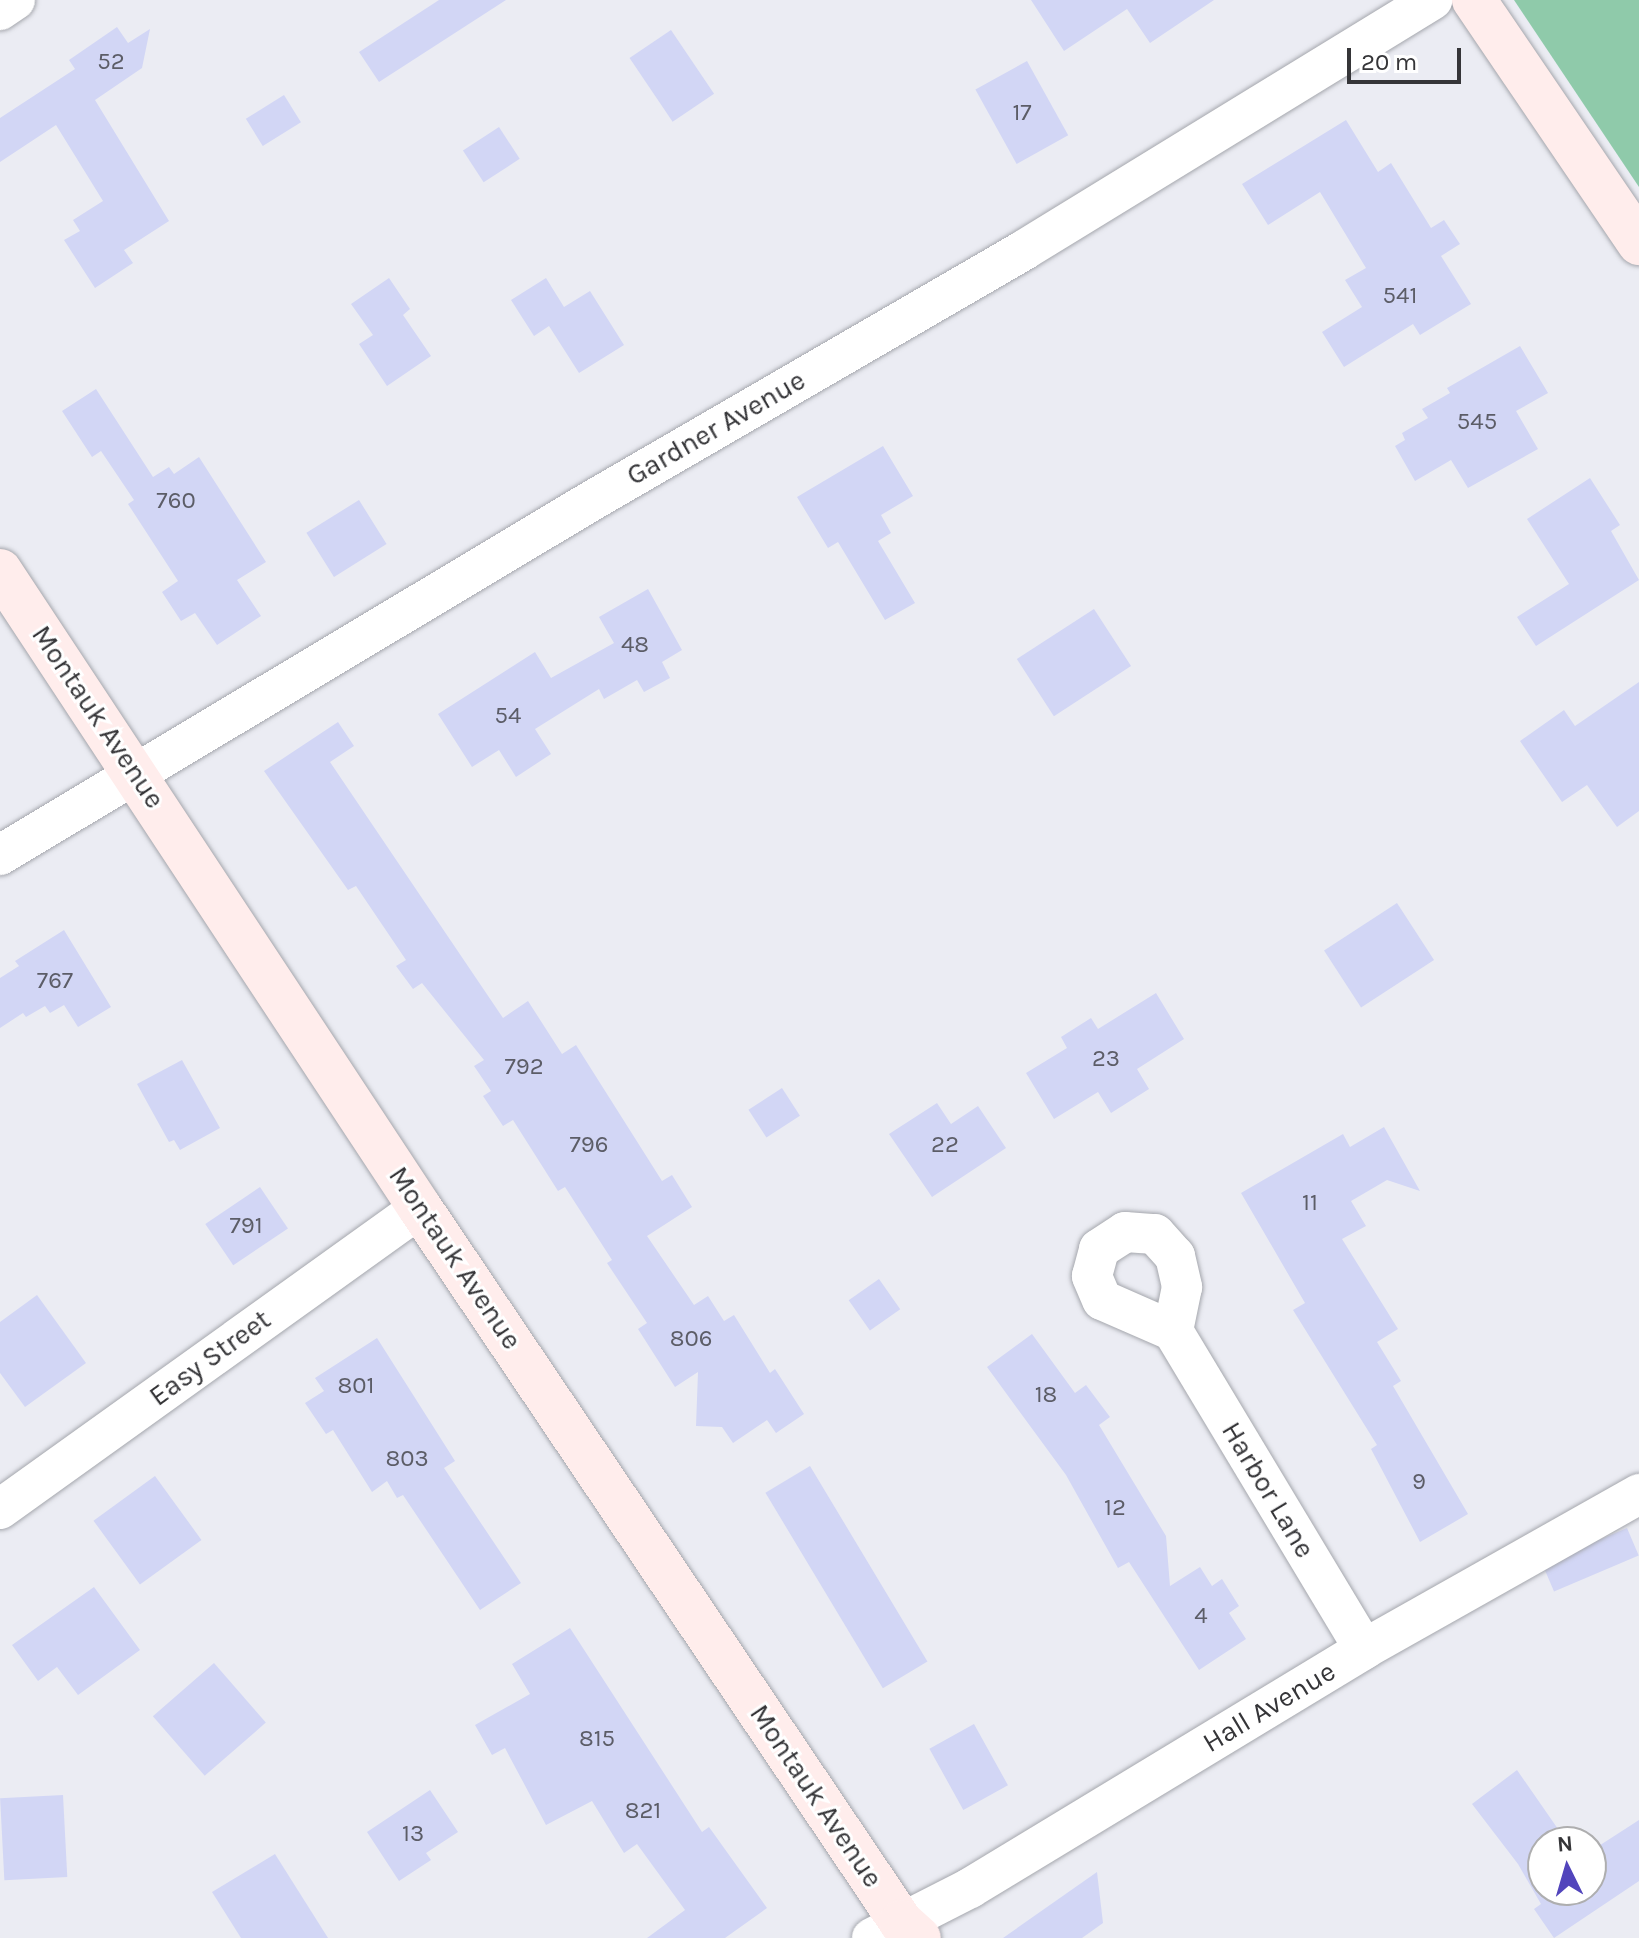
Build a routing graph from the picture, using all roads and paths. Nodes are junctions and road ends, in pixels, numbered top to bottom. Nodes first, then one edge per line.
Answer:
1 (15, 0) edge
2 (1432, 0) edge
3 (1474, 0) edge
4 (0, 10) edge
5 (1639, 243) edge
6 (0, 571) edge
7 (136, 773) junction
8 (0, 855) edge
9 (420, 1208) junction
10 (1173, 1331) dead end
11 (1639, 1494) edge
12 (0, 1509) edge
13 (1364, 1649) junction
14 (897, 1933) edge

1 - 4 street
2 - 7 street, Gardner Avenue
3 - 5 street
6 - 7 street, Montauk Avenue
7 - 8 street, Gardner Avenue
7 - 9 street, Montauk Avenue
9 - 12 street, Easy Street
9 - 14 street, Montauk Avenue
10 - 13 street, Harbor Lane
11 - 13 street, Hall Avenue
13 - 14 street, Hall Avenue

